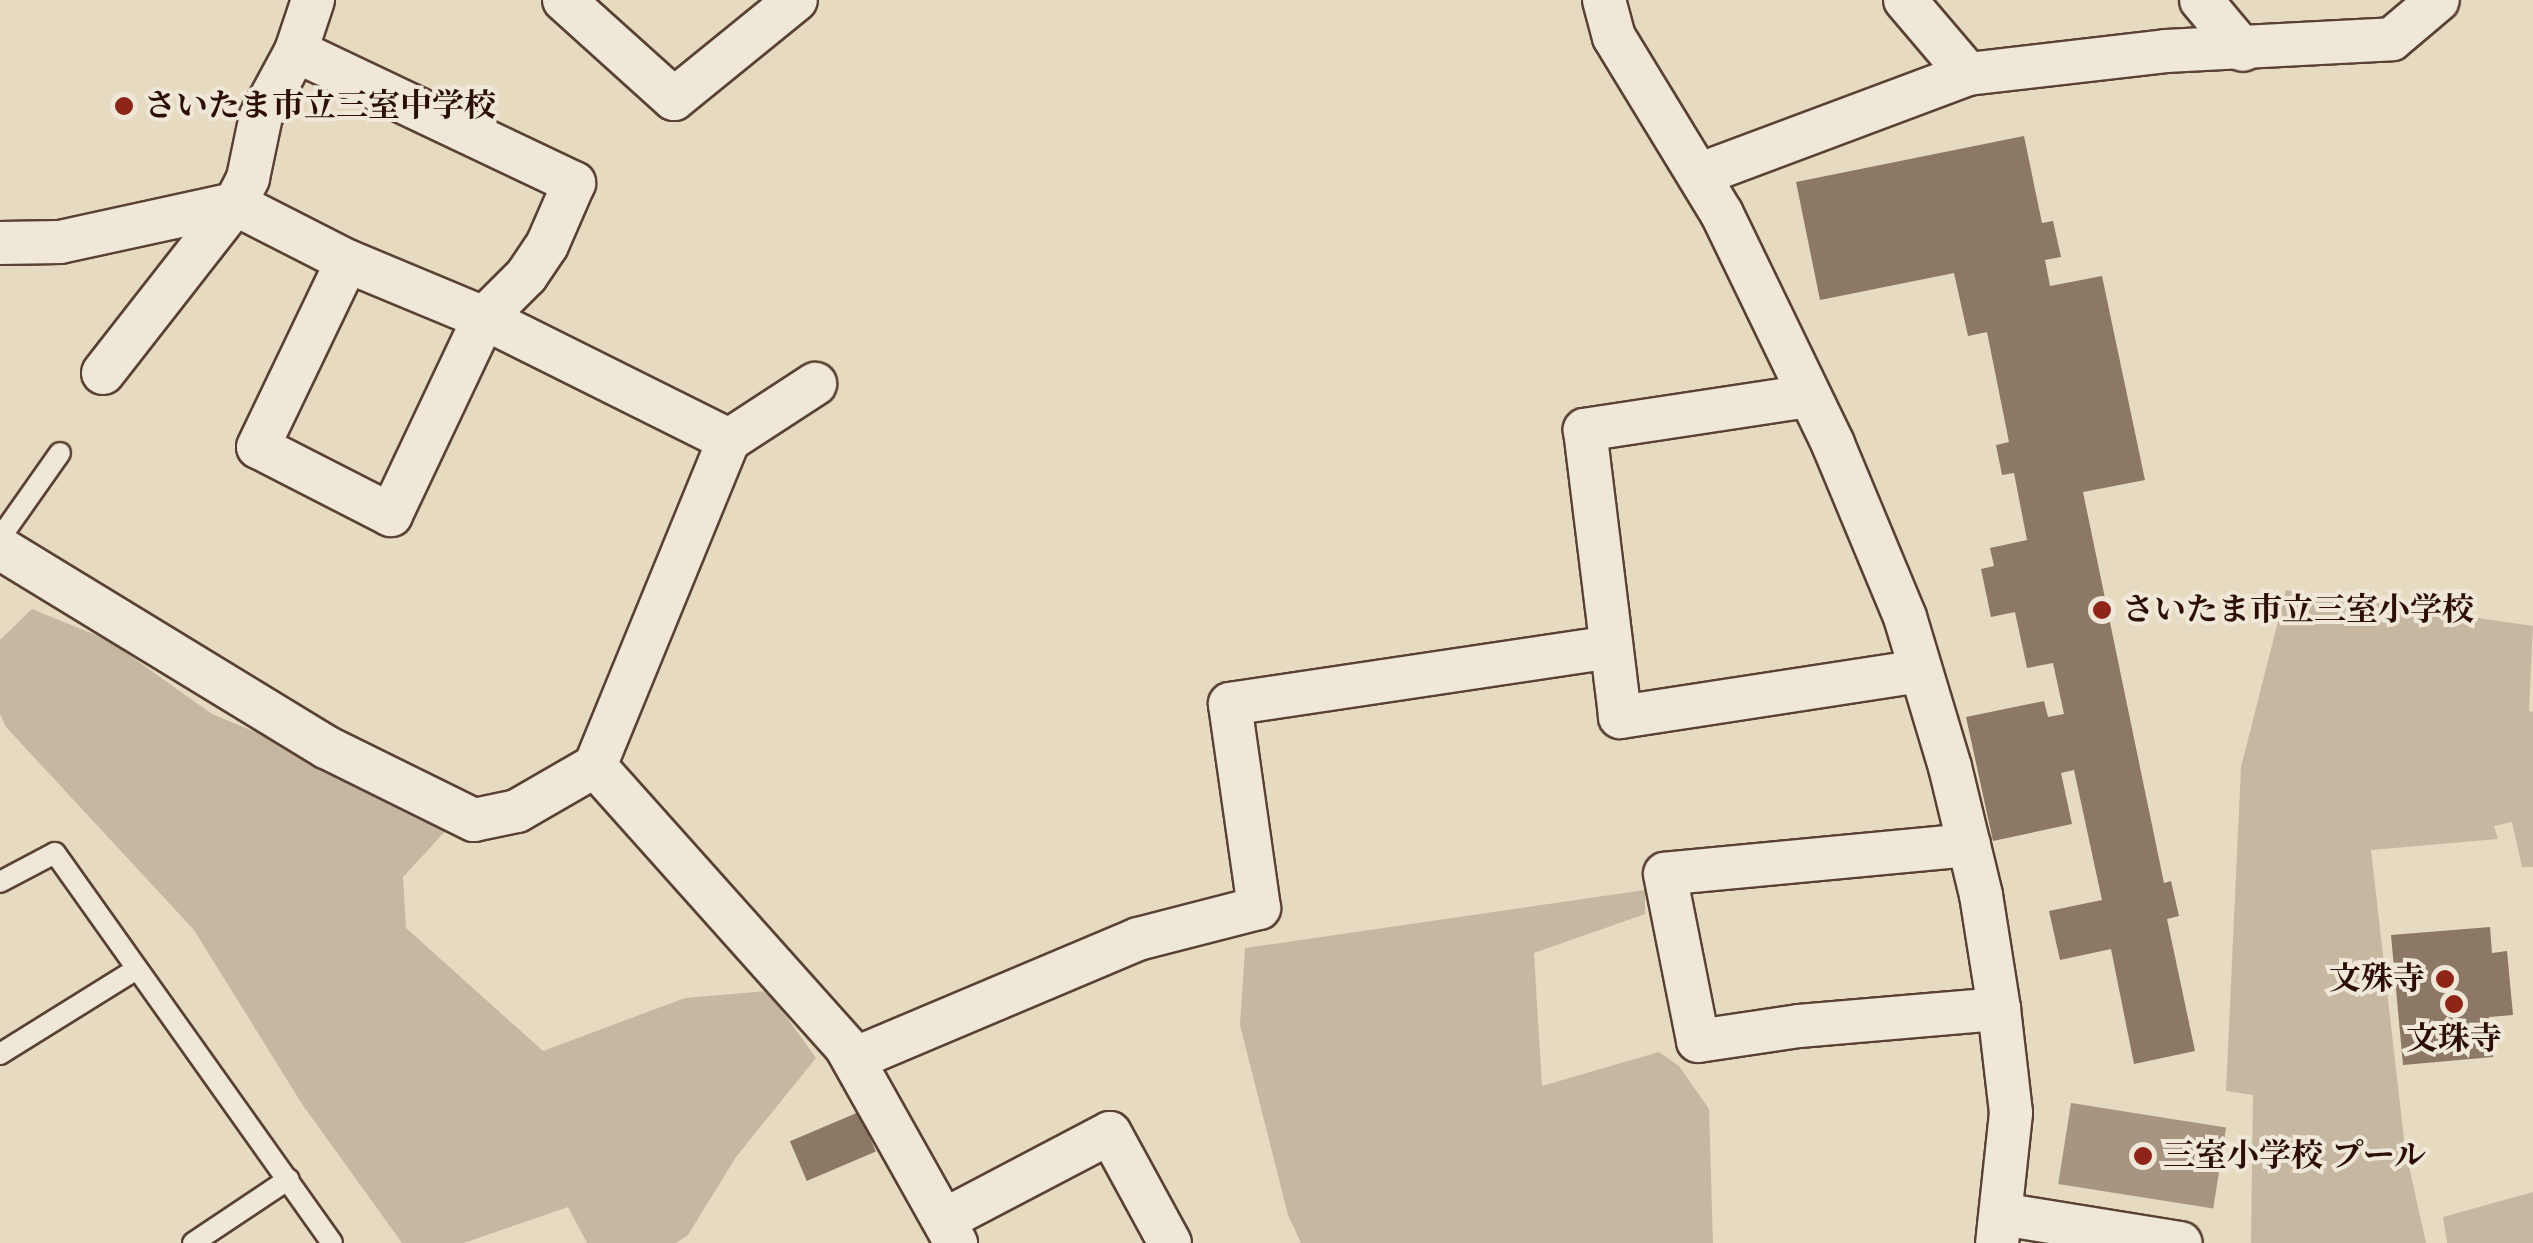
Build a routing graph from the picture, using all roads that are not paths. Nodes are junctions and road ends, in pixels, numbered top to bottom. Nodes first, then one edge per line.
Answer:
1 (313, 0) edge
2 (564, 0) edge
3 (796, 0) edge
4 (1604, 0) edge
5 (1905, 0) edge
6 (2201, 0) edge
7 (2438, 0) edge
8 (2243, 50) junction
9 (296, 51) junction
10 (1968, 74) junction
11 (1701, 174) junction
12 (235, 204) junction
13 (0, 243) edge
14 (347, 261) junction
15 (484, 318) junction
16 (103, 373) dead end
17 (815, 384) dead end
18 (1809, 396) junction
19 (729, 440) junction
20 (60, 453) dead end
21 (0, 538) edge
22 (0, 548) edge
23 (1611, 647) junction
24 (1921, 672) junction
25 (595, 766) junction
26 (1969, 845) junction
27 (0, 882) edge
28 (135, 970) junction
29 (1999, 1009) junction
30 (0, 1054) edge
31 (854, 1059) junction
32 (290, 1180) junction
33 (1999, 1229) edge
34 (950, 1231) edge
35 (193, 1243) edge
36 (332, 1243) edge
37 (1170, 1243) edge
38 (2181, 1243) edge

1 - 9 street
2 - 3 street
4 - 11 street
5 - 10 street
6 - 8 street
7 - 8 street
8 - 10 street
9 - 12 street
9 - 15 street
10 - 11 street
11 - 18 street
12 - 13 street
12 - 14 street
12 - 16 street
14 - 15 street
14 - 15 street
15 - 19 street
17 - 19 street
18 - 23 street
18 - 24 street
19 - 25 street
20 - 21 lane
22 - 25 street
23 - 24 street
23 - 31 street
24 - 26 street
25 - 31 street
26 - 29 street
26 - 29 street
27 - 28 lane
28 - 30 lane
28 - 32 lane
29 - 33 street
31 - 34 street
32 - 35 lane
32 - 36 lane
33 - 38 street
34 - 37 street

